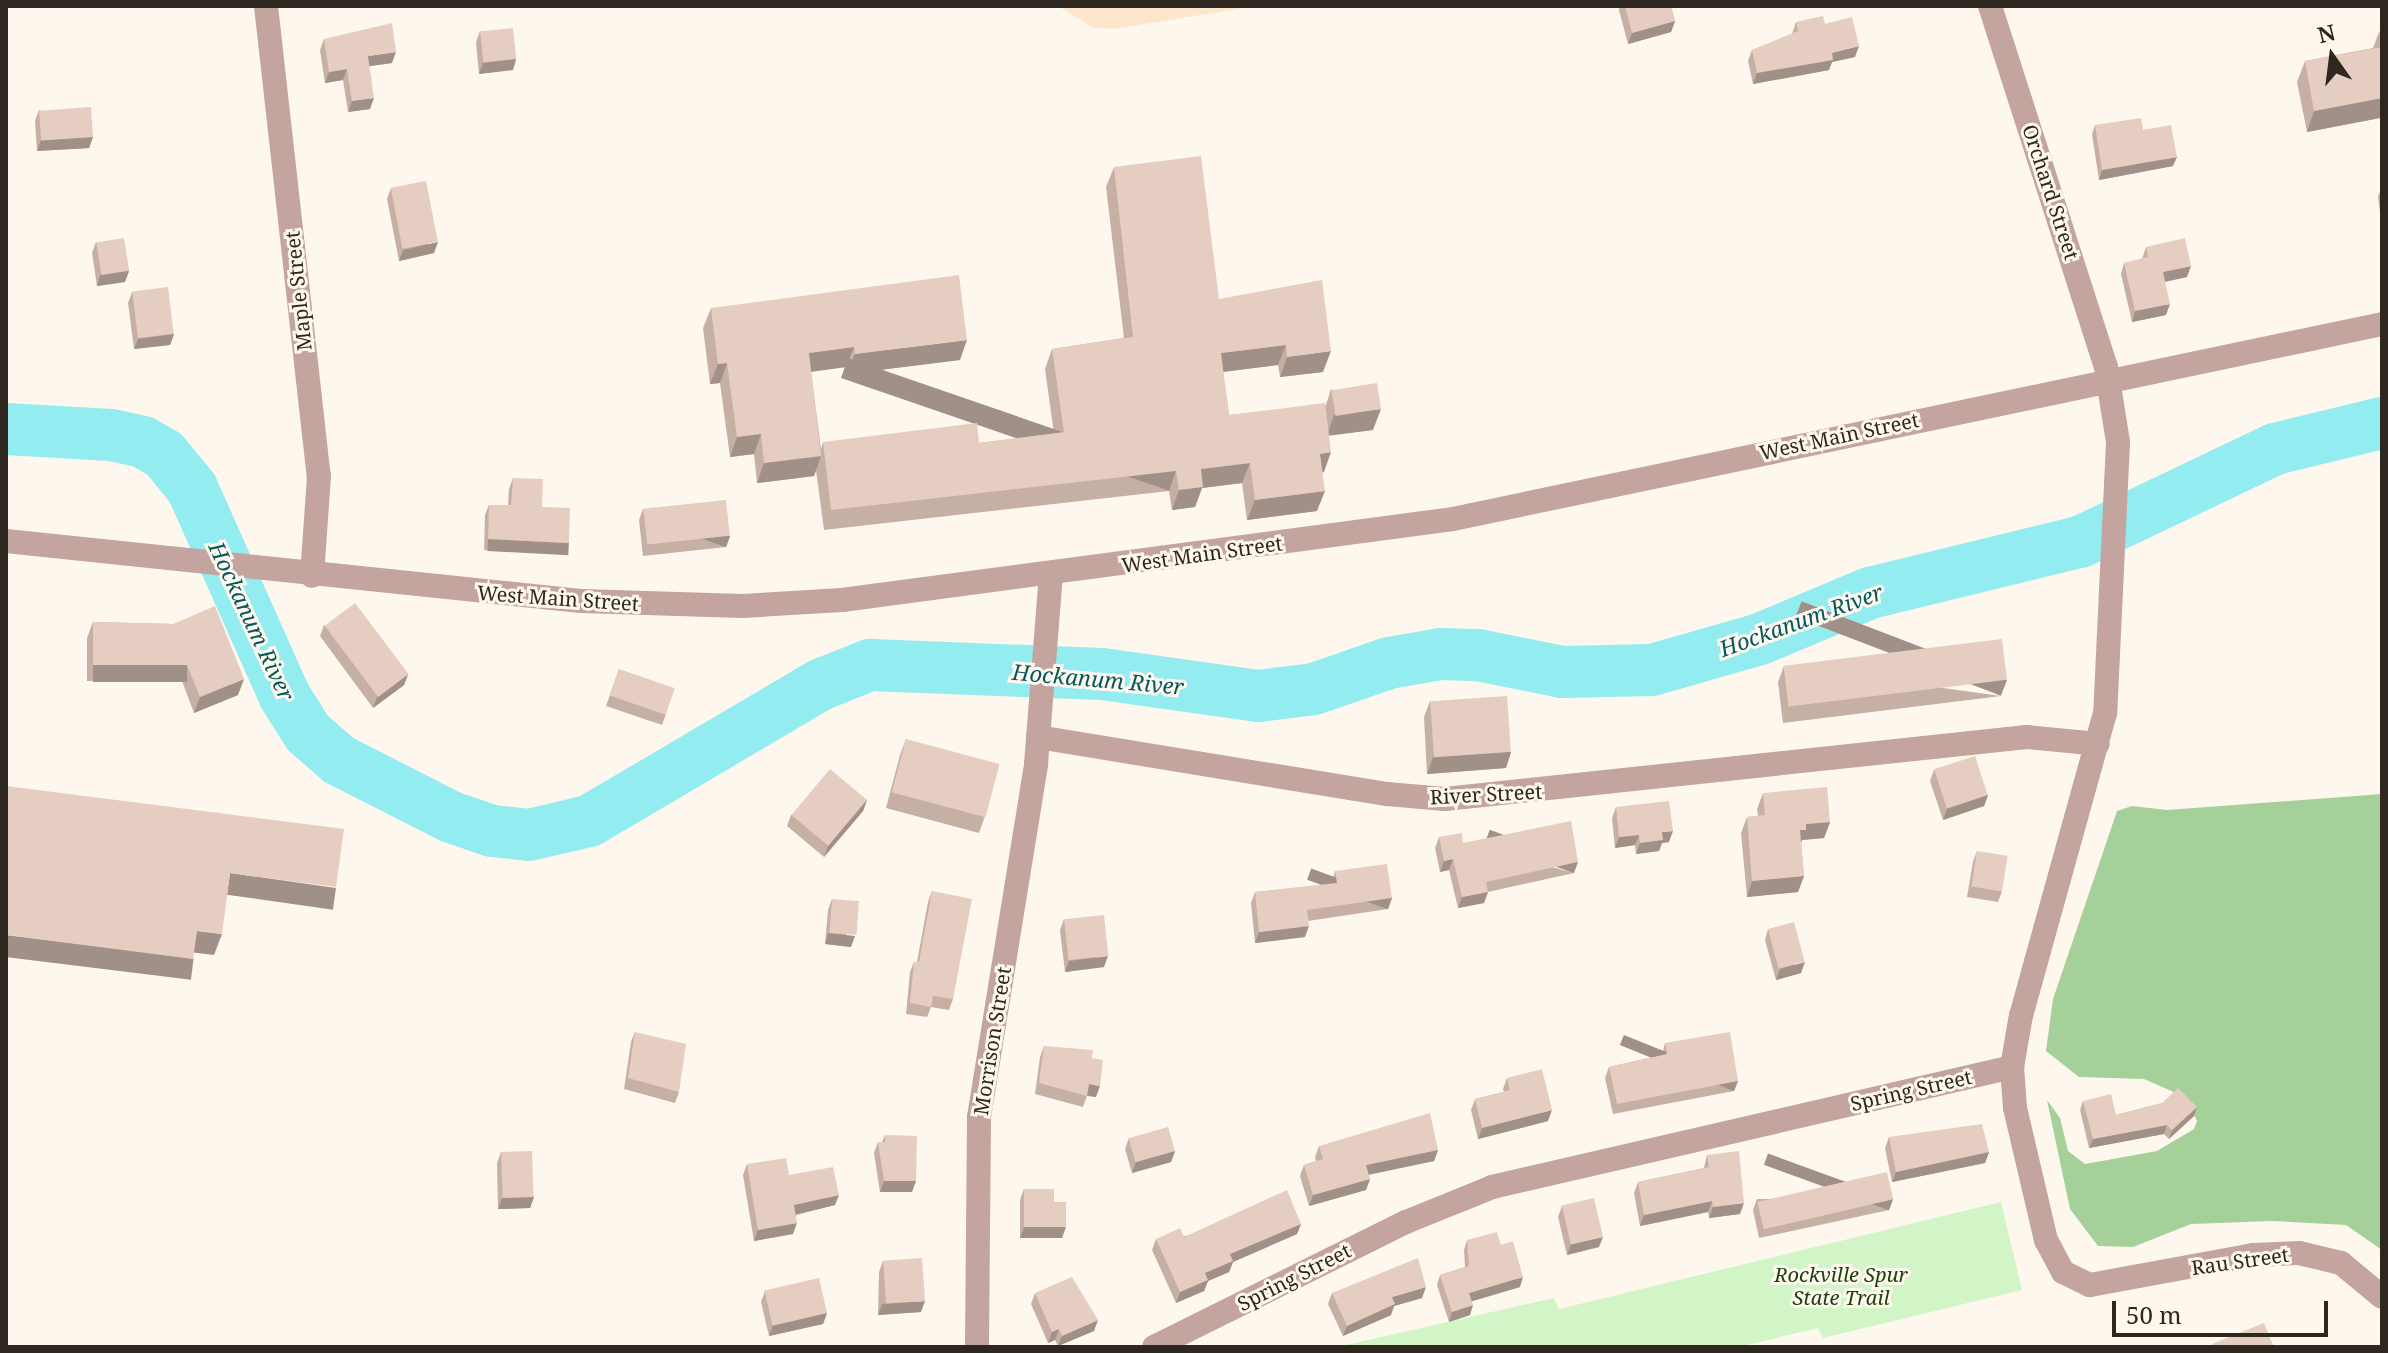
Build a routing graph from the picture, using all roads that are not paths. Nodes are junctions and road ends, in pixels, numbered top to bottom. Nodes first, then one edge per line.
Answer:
1 (266, 6) edge
2 (1990, 6) edge
3 (2382, 324) edge
4 (2109, 380) junction
5 (6, 541) edge
6 (1051, 574) junction
7 (312, 576) junction
8 (1038, 737) junction
9 (2098, 744) junction
10 (2012, 1067) junction
11 (2382, 1297) edge
12 (977, 1347) edge
13 (1154, 1347) edge

1 - 7 street, Maple Street
2 - 4 street, Orchard Street
3 - 4 street, West Main Street
4 - 6 street, West Main Street
4 - 9 street
5 - 7 street, West Main Street
6 - 7 street, West Main Street
6 - 8 street
8 - 9 street, River Street
8 - 12 street, Morrison Street
9 - 10 street
10 - 11 street, Rau Street
10 - 13 street, Spring Street

